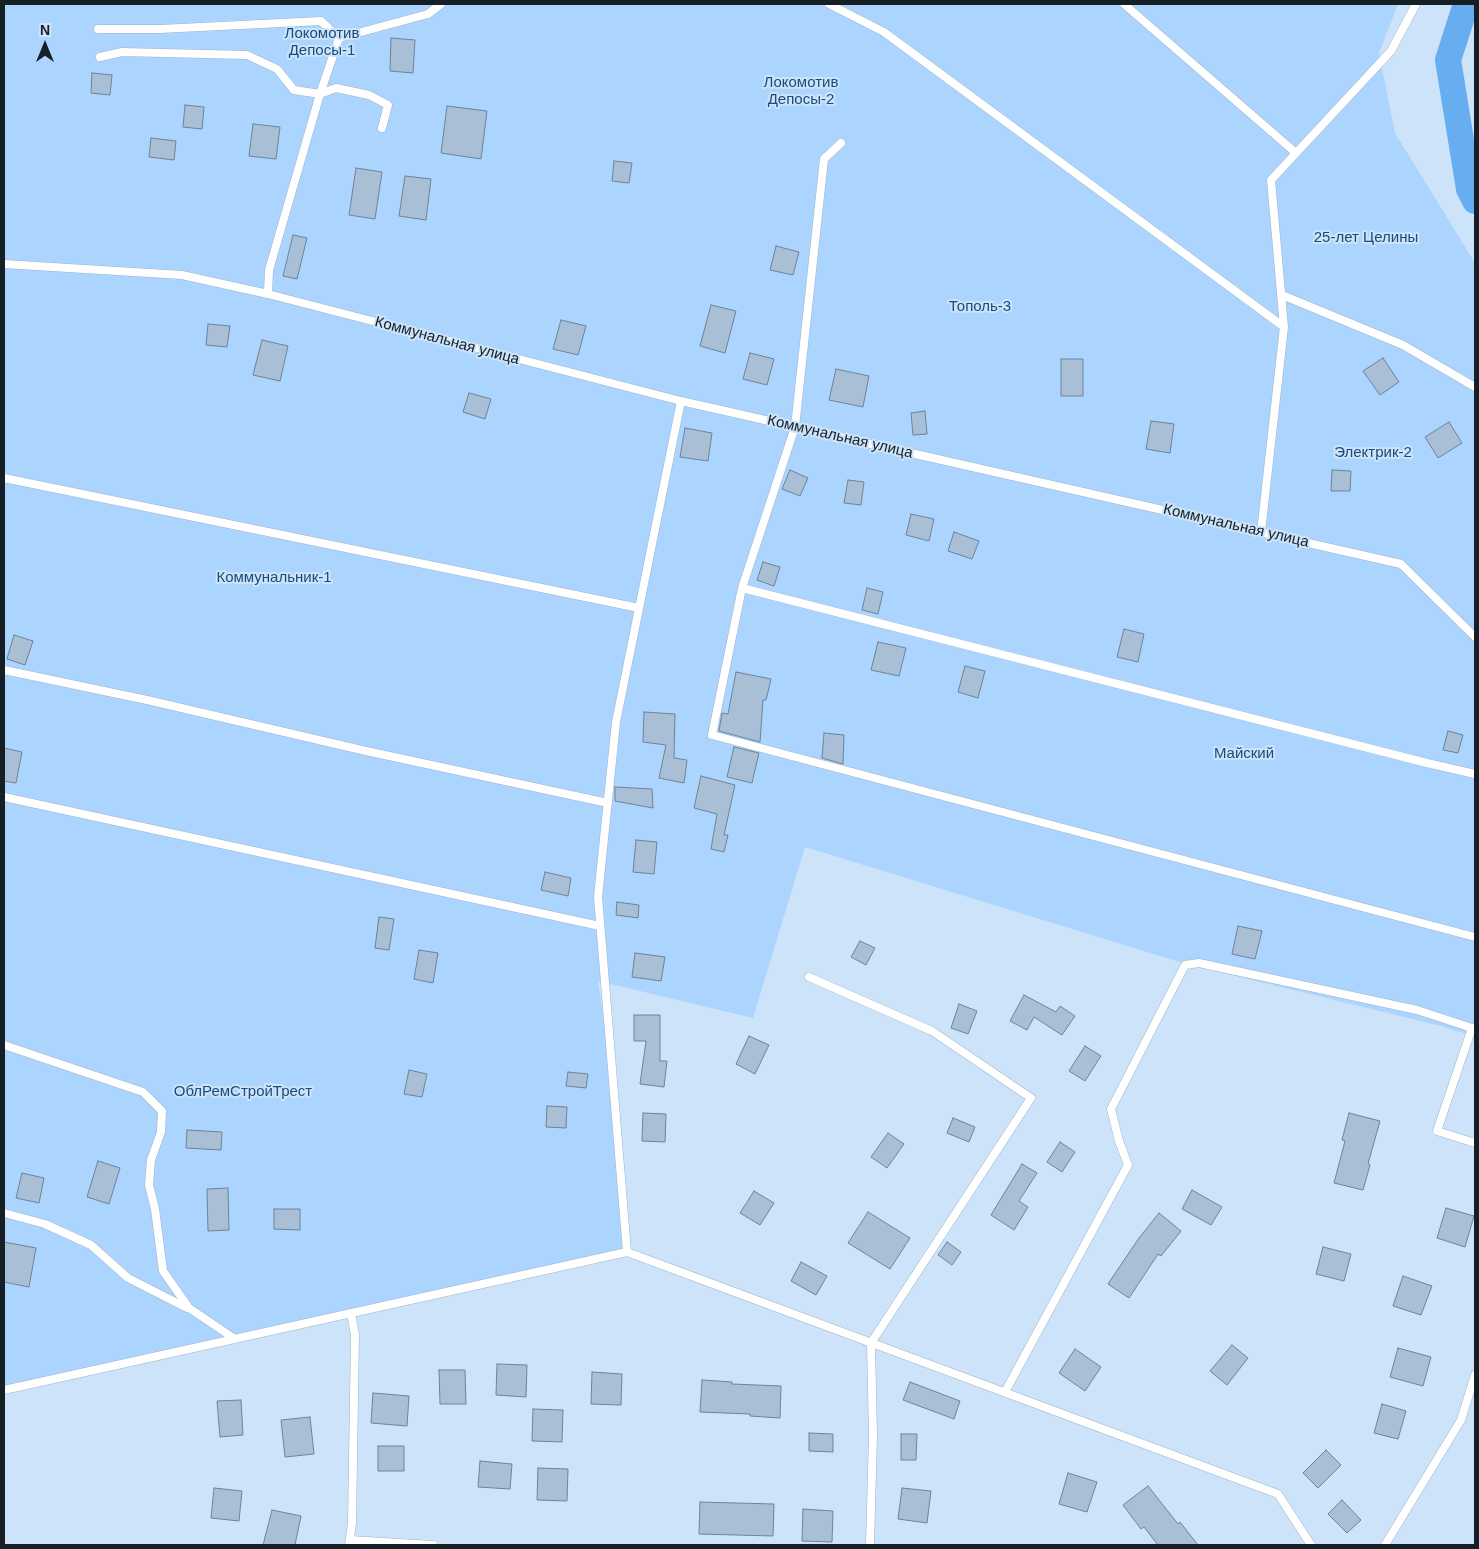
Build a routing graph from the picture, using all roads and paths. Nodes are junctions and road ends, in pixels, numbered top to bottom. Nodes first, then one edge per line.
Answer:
1 (441, 4) edge
2 (829, 4) edge
3 (1124, 4) edge
4 (1416, 4) edge
5 (98, 28) dead end
6 (339, 38) junction
7 (100, 57) dead end
8 (320, 94) junction
9 (382, 128) dead end
10 (841, 144) dead end
11 (1296, 153) junction
12 (4, 264) edge
13 (268, 294) junction
14 (1282, 295) junction
15 (1284, 327) junction
16 (1475, 387) edge
17 (681, 401) junction
18 (795, 427) junction
19 (4, 478) edge
20 (1261, 532) junction
21 (742, 588) junction
22 (640, 608) junction
23 (1475, 637) edge
24 (4, 670) edge
25 (1475, 774) edge
26 (4, 797) edge
27 (608, 804) junction
28 (600, 926) junction
29 (1475, 937) edge
30 (809, 977) dead end
31 (1474, 1028) edge
32 (4, 1045) edge
33 (1475, 1143) edge
34 (4, 1213) edge
35 (626, 1252) junction
36 (189, 1308) junction
37 (351, 1313) junction
38 (235, 1338) junction
39 (871, 1343) junction
40 (1475, 1375) edge
41 (4, 1390) edge
42 (1005, 1392) junction
43 (349, 1543) edge
44 (432, 1545) edge
45 (870, 1545) edge
46 (1311, 1545) edge
47 (1385, 1545) edge

1 - 6 lane
2 - 15 lane
3 - 11 lane
4 - 11 lane
5 - 6 lane
6 - 8 lane
7 - 8 lane
8 - 9 lane
8 - 13 lane
10 - 18 lane
11 - 14 lane
12 - 13 lane, Коммунальная улица
13 - 17 lane, Коммунальная улица
14 - 15 lane
14 - 16 lane
15 - 20 lane
17 - 18 lane, Коммунальная улица
17 - 22 lane
18 - 20 lane, Коммунальная улица
18 - 21 lane
19 - 22 lane
20 - 23 lane, Коммунальная улица
21 - 25 lane
21 - 29 lane
22 - 27 lane
24 - 27 lane
26 - 28 lane
27 - 28 lane
28 - 35 lane
30 - 39 lane
31 - 33 lane
31 - 42 lane
32 - 36 lane
34 - 36 lane
35 - 37 lane
35 - 39 lane
36 - 38 lane
37 - 38 lane
37 - 43 lane
38 - 41 lane
39 - 42 lane
39 - 45 lane
40 - 47 lane
42 - 46 lane
43 - 44 lane

